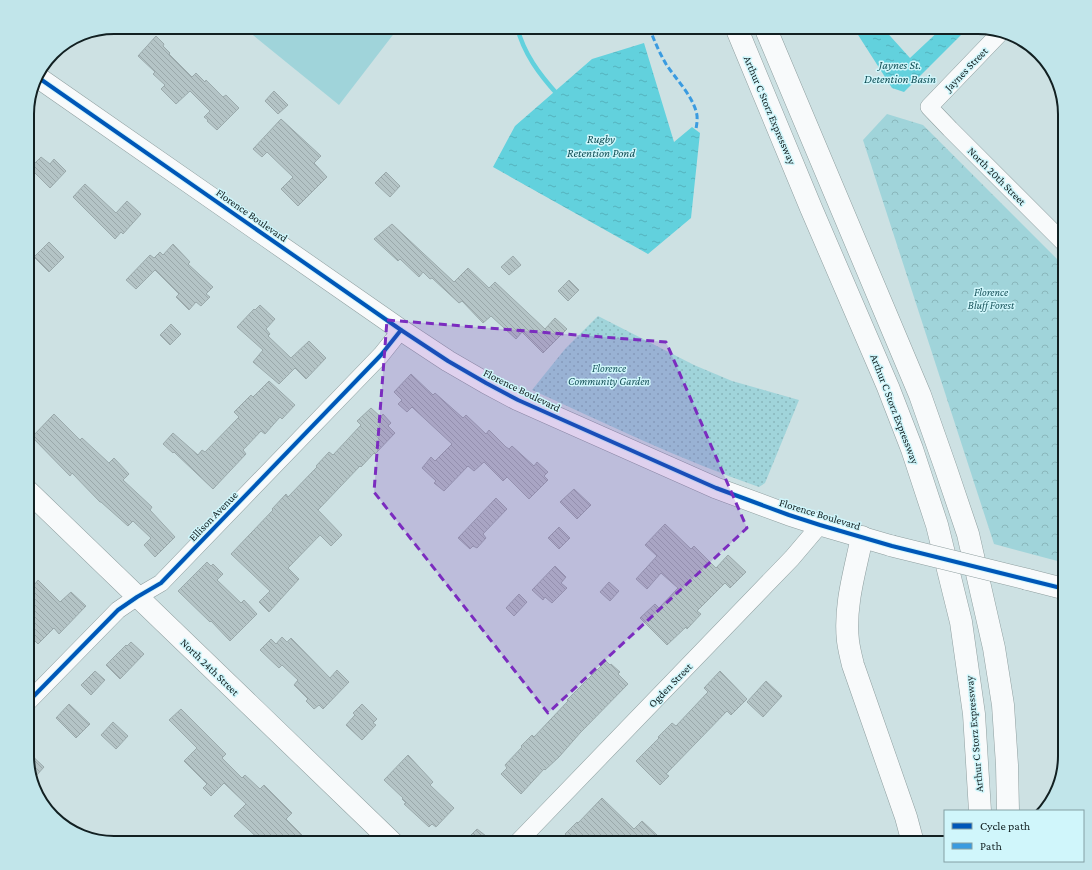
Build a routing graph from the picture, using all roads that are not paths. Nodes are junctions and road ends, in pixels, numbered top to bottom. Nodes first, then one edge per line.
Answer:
1 (739, 34) edge
2 (767, 34) edge
3 (997, 37) edge
4 (42, 80) edge
5 (929, 107) joint
6 (1058, 237) edge
7 (402, 330) junction
8 (34, 497) edge
9 (820, 525) junction
10 (862, 537) junction
11 (1058, 587) edge
12 (137, 597) junction
13 (34, 696) edge
14 (980, 810) edge
15 (1008, 810) edge
16 (386, 836) edge
17 (524, 836) edge
18 (911, 836) edge

1 - 14 highway, Arthur C Storz Expressway
2 - 15 highway
3 - 5 street, Jaynes Street
4 - 7 street, Florence Boulevard
5 - 6 street, North 20th Street
7 - 9 street, Florence Boulevard
7 - 12 street, Ellison Avenue
8 - 12 street, North 24th Street
9 - 10 street, Florence Boulevard
9 - 17 street, Ogden Street
10 - 11 street, Florence Boulevard, bridge
10 - 18 highway
12 - 13 street, Ellison Avenue
12 - 16 street, North 24th Street

